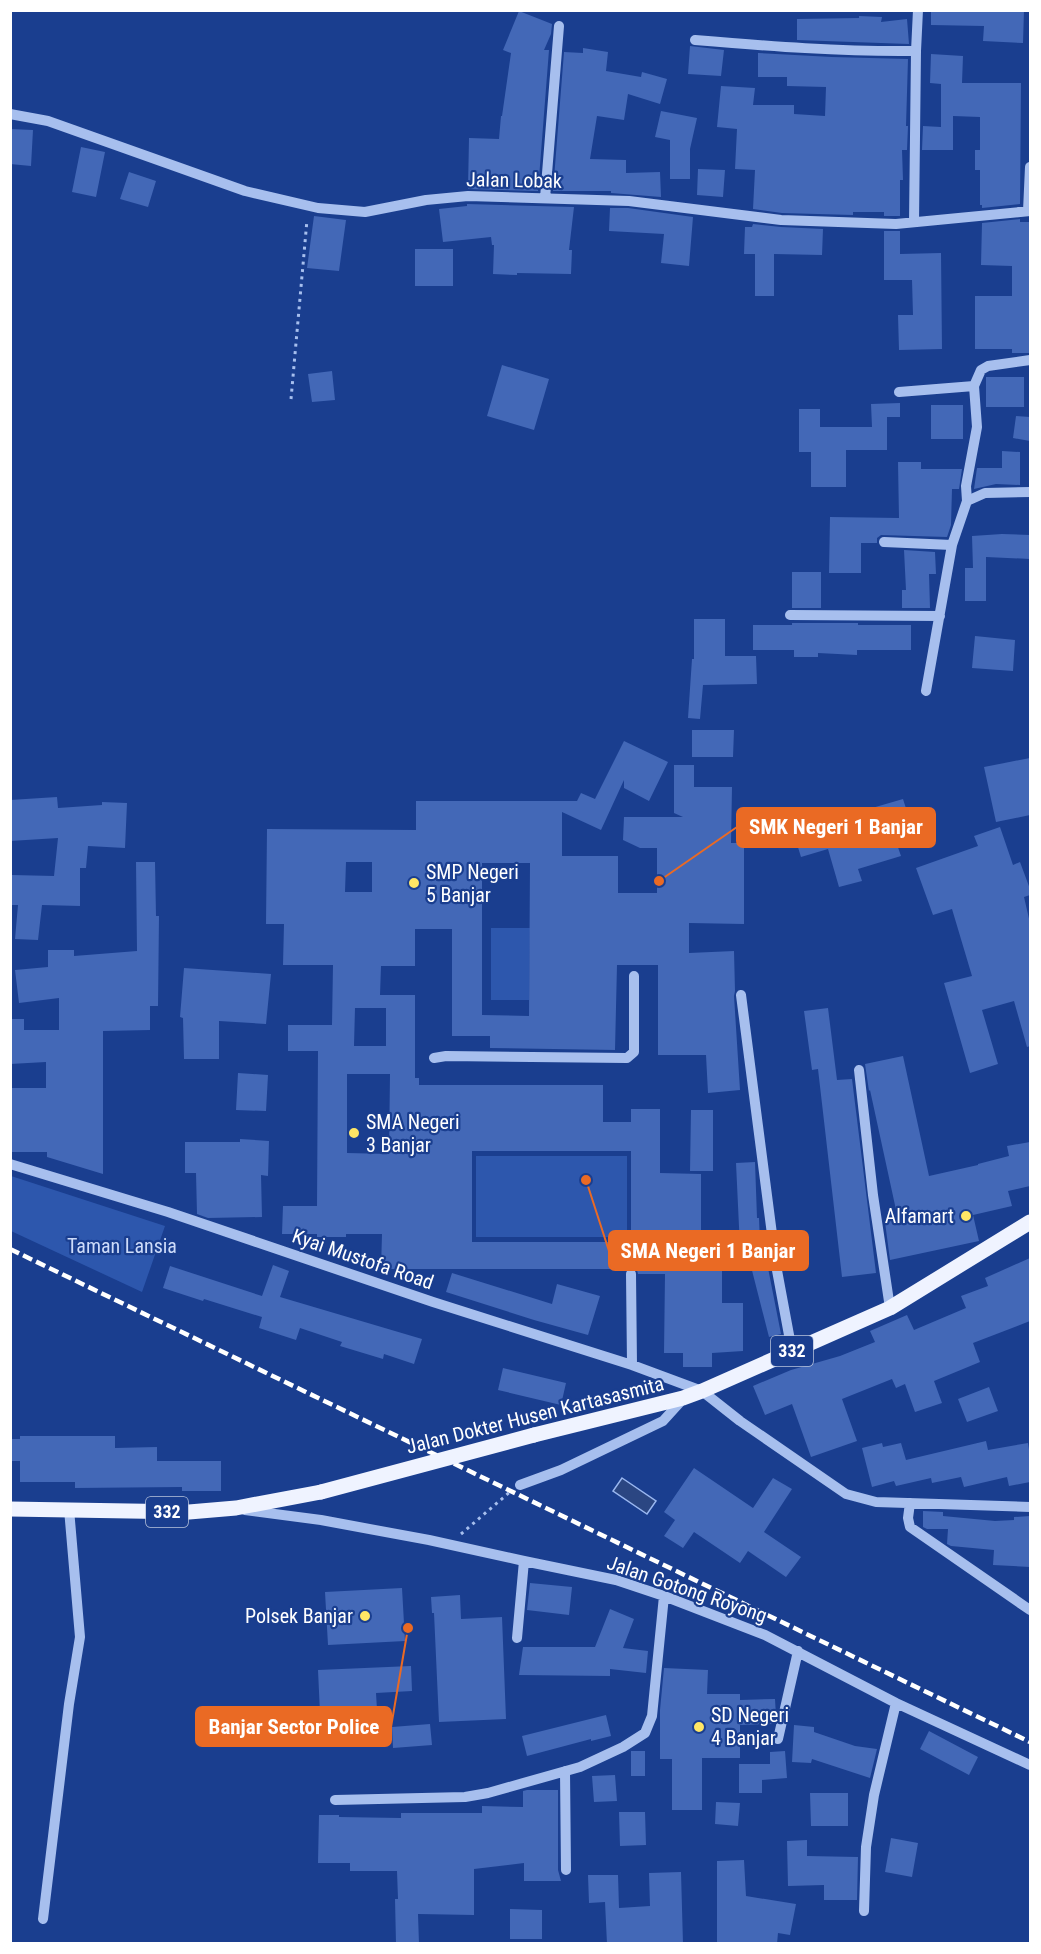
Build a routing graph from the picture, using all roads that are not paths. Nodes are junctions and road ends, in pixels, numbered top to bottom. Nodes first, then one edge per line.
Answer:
1 (918, 10) edge
2 (559, 26) dead end
3 (695, 40) dead end
4 (915, 51) junction
5 (10, 114) edge
6 (1030, 167) edge
7 (545, 198) junction
8 (1029, 211) edge
9 (914, 222) junction
10 (1030, 360) edge
11 (974, 386) junction
12 (899, 392) dead end
13 (1030, 492) edge
14 (967, 501) junction
15 (884, 542) dead end
16 (952, 545) junction
17 (790, 615) dead end
18 (940, 616) junction
19 (926, 691) dead end
20 (634, 976) dead end
21 (741, 995) dead end
22 (434, 1058) dead end
23 (859, 1070) dead end
24 (10, 1164) edge
25 (1030, 1222) edge
26 (631, 1274) dead end
27 (890, 1308) junction
28 (792, 1351) junction
29 (632, 1365) junction
30 (702, 1391) junction
31 (683, 1398) junction
32 (520, 1485) road end
33 (910, 1503) junction
34 (1030, 1507) edge
35 (236, 1508) junction
36 (10, 1509) edge
37 (69, 1509) junction
38 (524, 1562) junction
39 (664, 1596) junction
40 (1030, 1610) edge
41 (517, 1638) dead end
42 (798, 1651) junction
43 (896, 1703) junction
44 (778, 1739) dead end
45 (1030, 1765) edge
46 (565, 1771) junction
47 (335, 1800) dead end
48 (567, 1870) dead end
49 (864, 1911) dead end
50 (43, 1919) dead end

1 - 4 street
2 - 7 street
3 - 4 street
4 - 9 street
5 - 7 street, Jalan Lobak
6 - 8 street
7 - 9 street, Jalan Lobak
8 - 9 street, Jalan Lobak
10 - 11 street
11 - 12 street
11 - 14 street
13 - 14 street
14 - 16 street
15 - 16 street
16 - 18 street
17 - 18 street
18 - 19 street
20 - 22 street
21 - 28 street
23 - 27 street
24 - 29 street, Kyai Mustofa Road
25 - 27 main road, Jalan Dokter Husen Kartasasmita / 332
26 - 29 street
27 - 28 main road, Jalan Dokter Husen Kartasasmita / 332
28 - 30 main road, Jalan Dokter Husen Kartasasmita / 332
29 - 30 street, Kyai Mustofa Road
30 - 31 main road, Jalan Dokter Husen Kartasasmita / 332
30 - 33 street, Kyai Mustofa Road
31 - 32 street
31 - 35 main road, Jalan Dokter Husen Kartasasmita / 332, bridge
33 - 34 street, Kyai Mustofa Road
33 - 40 street
35 - 37 main road, Jalan Dokter Husen Kartasasmita / 332
35 - 38 street, Jalan Gotong Royong
36 - 37 main road, Jalan Dokter Husen Kartasasmita / 332
37 - 50 street
38 - 39 street, Jalan Gotong Royong
38 - 41 street
39 - 42 street, Jalan Gotong Royong
39 - 46 street
42 - 43 street, Jalan Gotong Royong
42 - 44 street
43 - 45 street, Jalan Gotong Royong
43 - 49 street
46 - 47 street
46 - 48 street

